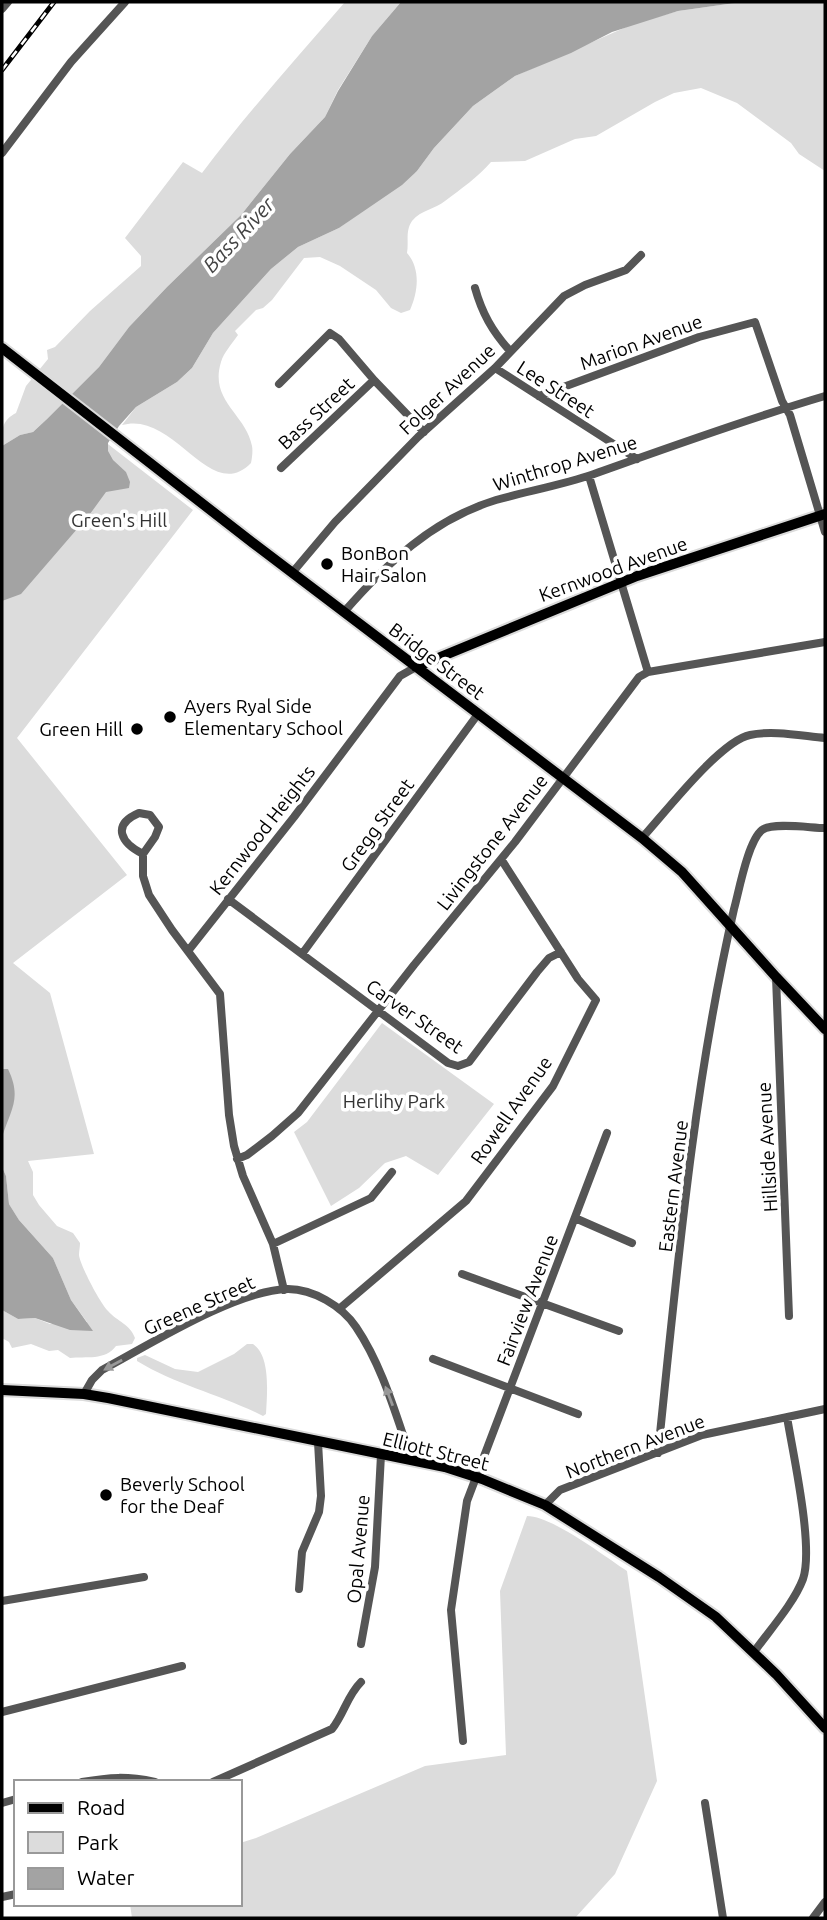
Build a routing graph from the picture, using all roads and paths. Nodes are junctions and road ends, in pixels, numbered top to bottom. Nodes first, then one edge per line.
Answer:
1 (8, 2) edge
2 (125, 2) edge
3 (2, 9) edge
4 (2, 153) edge
5 (642, 255) dead end
6 (475, 288) dead end
7 (2, 348) edge
8 (510, 351) junction
9 (495, 368) junction
10 (374, 380) junction
11 (279, 384) dead end
12 (539, 396) junction
13 (825, 396) edge
14 (785, 407) junction
15 (424, 432) junction
16 (637, 459) junction
17 (281, 468) dead end
18 (589, 475) junction
19 (822, 515) edge
20 (825, 532) edge
21 (292, 573) junction
22 (621, 583) junction
23 (344, 612) junction
24 (825, 642) edge
25 (416, 667) junction
26 (648, 672) junction
27 (478, 714) junction
28 (825, 738) edge
29 (562, 778) junction
30 (825, 828) edge
31 (642, 838) junction
32 (143, 855) junction
33 (501, 859) junction
34 (228, 899) junction
35 (730, 926) junction
36 (188, 951) junction
37 (561, 952) junction
38 (302, 954) junction
39 (776, 977) junction
40 (378, 1011) junction
41 (825, 1029) edge
42 (607, 1133) dead end
43 (237, 1159) junction
44 (392, 1172) dead end
45 (575, 1218) junction
46 (632, 1243) dead end
47 (273, 1244) junction
48 (462, 1274) dead end
49 (284, 1290) junction
50 (543, 1303) junction
51 (339, 1309) junction
52 (789, 1316) dead end
53 (619, 1331) dead end
54 (433, 1359) dead end
55 (511, 1389) junction
56 (2, 1390) edge
57 (84, 1394) junction
58 (825, 1409) edge
59 (578, 1414) dead end
60 (788, 1417) junction
61 (318, 1442) junction
62 (658, 1452) junction
63 (381, 1455) junction
64 (412, 1461) junction
65 (475, 1476) junction
66 (545, 1505) junction
67 (144, 1577) dead end
68 (299, 1588) dead end
69 (2, 1601) edge
70 (360, 1644) dead end
71 (754, 1652) junction
72 (182, 1666) dead end
73 (361, 1682) dead end
74 (2, 1712) edge
75 (825, 1728) edge
76 (463, 1741) dead end
77 (97, 1780) edge
78 (145, 1780) edge
79 (217, 1780) edge
80 (705, 1803) dead end
81 (825, 1902) edge
82 (723, 1918) edge
83 (813, 1918) edge

1 - 3 street
2 - 4 street
5 - 8 street, Folger Avenue
6 - 8 street
7 - 21 main road, Bridge Street
8 - 9 street, Folger Avenue
9 - 12 street, Lee Street
9 - 15 street, Folger Avenue
10 - 11 street
10 - 15 street
10 - 17 street, Bass Street
12 - 14 street, Marion Avenue
12 - 16 street, Lee Street
13 - 14 street, Winthrop Avenue
14 - 16 street, Winthrop Avenue
14 - 19 street
15 - 21 street, Folger Avenue
16 - 18 street, Winthrop Avenue
18 - 22 street
18 - 23 street, Winthrop Avenue
19 - 20 street
19 - 22 main road, Kernwood Avenue
21 - 23 main road, Bridge Street
22 - 25 main road, Kernwood Avenue
22 - 26 street
23 - 25 main road, Bridge Street
24 - 26 street
25 - 27 main road, Bridge Street
25 - 34 street, Kernwood Heights
26 - 29 street, Livingstone Avenue
27 - 29 main road, Bridge Street
27 - 38 street, Gregg Street
28 - 31 street
29 - 31 main road, Bridge Street
29 - 33 street, Livingstone Avenue
30 - 35 street, Eastern Avenue
31 - 35 main road, Bridge Street
32 - 32 street
32 - 36 street
33 - 37 street, Rowell Avenue
33 - 40 street, Livingstone Avenue
34 - 36 street, Kernwood Heights
34 - 38 street, Carver Street
35 - 39 main road, Bridge Street
35 - 62 street, Eastern Avenue
36 - 43 street
37 - 40 street, Carver Street
37 - 51 street, Rowell Avenue
38 - 40 street, Carver Street
39 - 41 main road, Bridge Street
39 - 52 street, Hillside Avenue
40 - 43 street, Livingstone Avenue
42 - 45 street, Fairview Avenue
43 - 47 street
44 - 47 street
45 - 46 street
45 - 50 street, Fairview Avenue
47 - 49 street
48 - 50 street
49 - 51 street, Greene Street
49 -> 57 street, Greene Street
50 - 53 street
50 - 55 street, Fairview Avenue
64 -> 51 street, Greene Street
54 - 55 street
55 - 59 street
55 - 65 street, Fairview Avenue
56 - 57 main road, Elliott Street
57 - 61 main road, Elliott Street
58 - 60 street, Northern Avenue
60 - 62 street, Northern Avenue
60 - 71 street
61 - 63 main road, Elliott Street
61 - 68 street
62 - 66 street, Northern Avenue
63 - 64 main road, Elliott Street
63 - 70 street, Opal Avenue
64 - 65 main road, Elliott Street
65 - 66 main road, Elliott Street
65 - 76 street, Fairview Avenue
66 - 71 main road, Elliott Street
67 - 69 street
71 - 75 main road, Elliott Street
72 - 74 street
73 - 79 street
77 - 78 street
80 - 82 street
81 - 83 street

